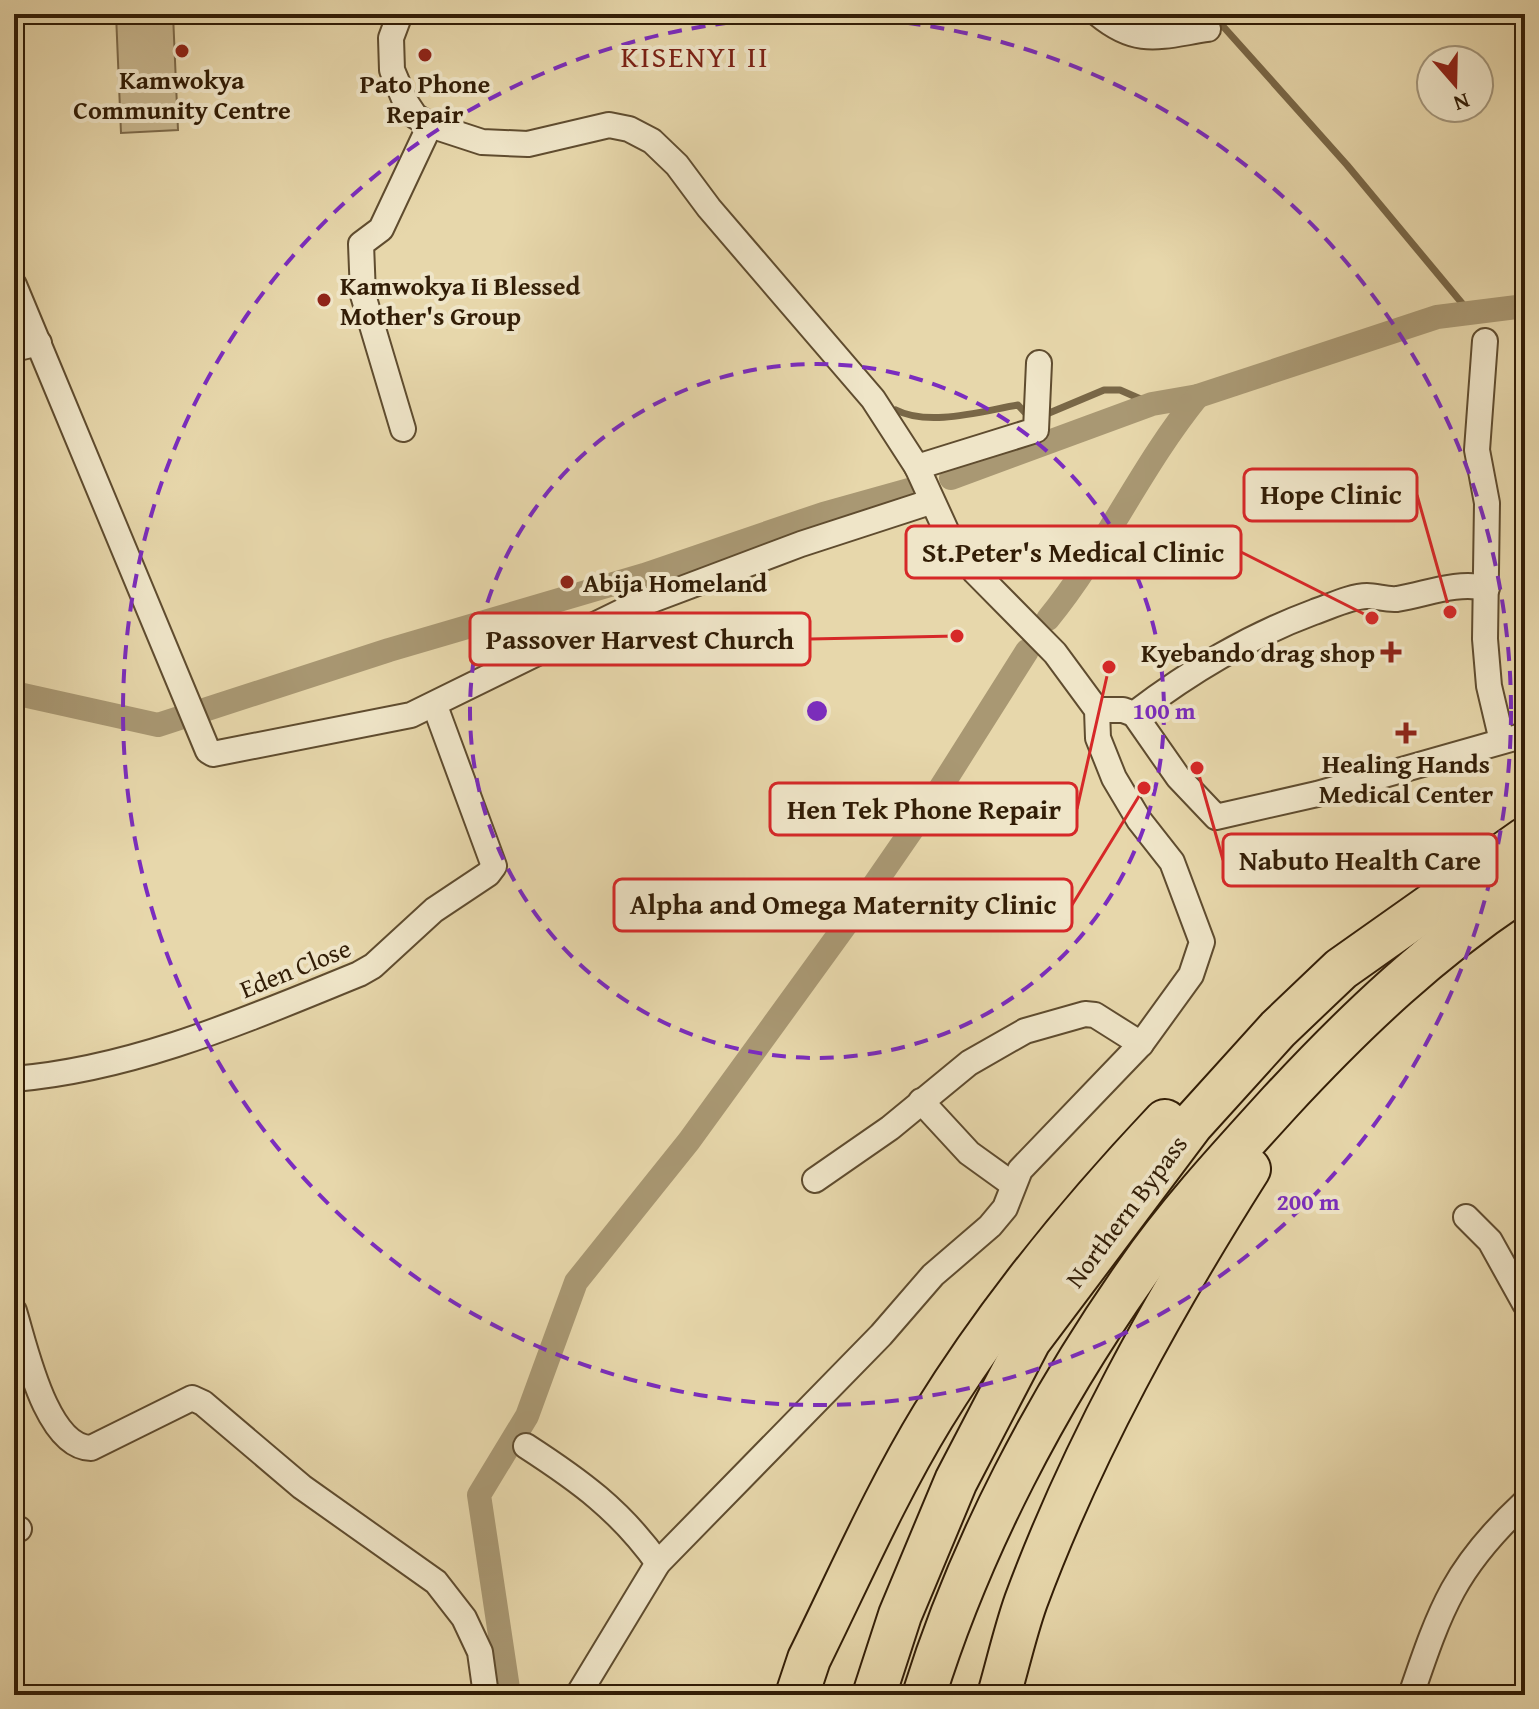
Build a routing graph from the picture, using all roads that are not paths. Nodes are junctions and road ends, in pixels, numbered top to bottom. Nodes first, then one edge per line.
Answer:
1 (400, 14) edge
2 (1098, 14) edge
3 (1208, 29) dead end
4 (430, 125) junction
5 (14, 285) edge
6 (1485, 341) dead end
7 (39, 343) junction
8 (14, 349) edge
9 (1039, 363) dead end
10 (403, 429) dead end
11 (917, 467) junction
12 (930, 502) junction
13 (1487, 588) junction
14 (435, 706) junction
15 (1097, 710) junction
16 (1134, 714) junction
17 (1513, 738) edge
18 (1525, 839) edge
19 (1525, 887) edge
20 (1278, 1029) junction
21 (1141, 1044) junction
22 (1316, 1063) junction
23 (14, 1079) edge
24 (921, 1101) junction
25 (815, 1180) dead end
26 (1006, 1181) junction
27 (1466, 1217) dead end
28 (1525, 1304) edge
29 (14, 1311) edge
30 (526, 1446) dead end
31 (1525, 1502) edge
32 (658, 1563) junction
33 (1414, 1694) edge
34 (486, 1695) edge
35 (578, 1695) edge
36 (797, 1695) edge
37 (874, 1695) edge
38 (924, 1695) edge
39 (999, 1695) edge

1 - 4 street
2 - 3 street
4 - 10 street
4 - 11 street
5 - 7 street
6 - 13 street
7 - 8 street
7 - 14 street
9 - 11 street
11 - 12 street
12 - 14 street
12 - 15 street
13 - 16 street
13 - 17 street
14 - 23 street, Eden Close
15 - 16 street
15 - 21 street
16 - 17 street
18 - 20 highway, Northern Bypass
19 - 22 highway, Northern Bypass
20 - 36 highway
20 - 37 highway, Northern Bypass
21 - 24 street
21 - 26 street
22 - 38 highway, Northern Bypass
22 - 39 highway
24 - 25 street
24 - 26 street
26 - 32 street
27 - 28 street
29 - 34 street
30 - 32 street
31 - 33 street
32 - 35 street

